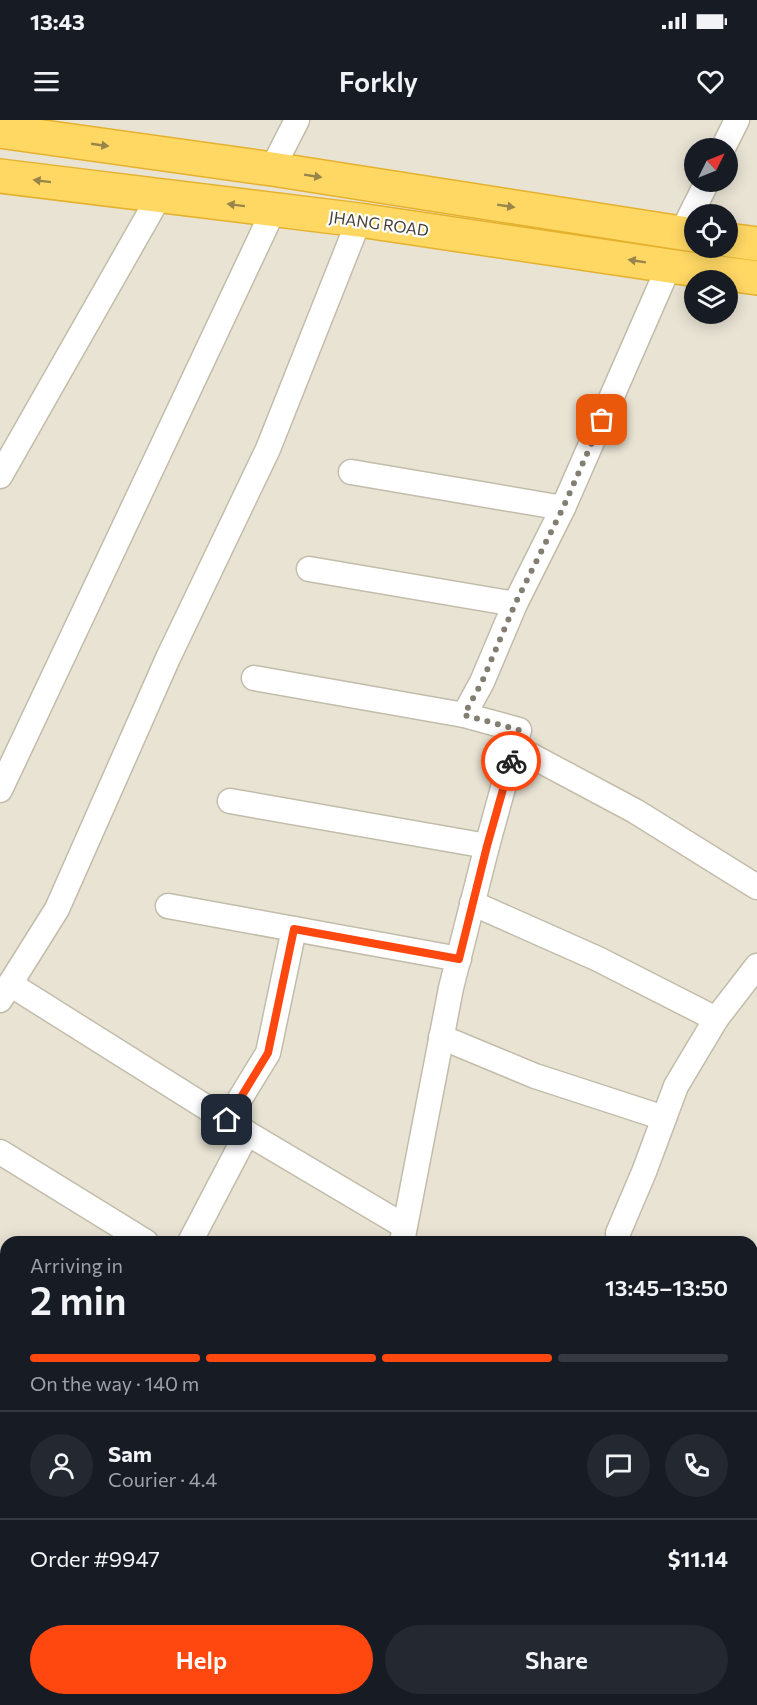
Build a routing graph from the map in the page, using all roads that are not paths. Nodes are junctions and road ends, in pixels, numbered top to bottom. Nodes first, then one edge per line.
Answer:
1 (297, 120) edge
2 (737, 120) edge
3 (0, 131) edge
4 (728, 138) edge
5 (272, 170) junction
6 (0, 176) edge
7 (160, 195) junction
8 (274, 209) junction
9 (359, 220) junction
10 (684, 233) edge
11 (738, 241) edge
12 (757, 244) edge
13 (669, 266) junction
14 (757, 278) edge
15 (351, 472) dead end
16 (0, 476) edge
17 (563, 508) junction
18 (309, 569) dead end
19 (515, 604) junction
20 (254, 678) dead end
21 (464, 715) junction
22 (515, 747) junction
23 (0, 790) edge
24 (230, 801) dead end
25 (487, 846) junction
26 (757, 886) edge
27 (472, 903) junction
28 (168, 906) dead end
29 (294, 929) junction
30 (459, 959) junction
31 (757, 966) edge
32 (7, 981) edge
33 (716, 1019) junction
34 (441, 1038) junction
35 (664, 1118) junction
36 (227, 1120) junction
37 (247, 1133) junction
38 (0, 1152) edge
39 (618, 1233) dead end
40 (403, 1234) edge
41 (136, 1236) edge
42 (193, 1236) edge

1 - 5 street
2 - 4 street
3 -> 5 highway
5 -> 10 highway
7 -> 6 highway, JHANG ROAD
8 -> 7 highway, JHANG ROAD
7 - 16 street
8 - 9 highway, JHANG ROAD
8 - 23 street
13 -> 9 highway, JHANG ROAD
9 - 32 street
11 - 12 highway
13 - 14 highway, JHANG ROAD
13 - 17 street
15 - 17 street
17 - 19 street
18 - 19 street
19 - 21 street
20 - 21 street
21 - 22 street
22 - 25 street
22 - 26 street
24 - 25 street
25 - 27 street
27 - 30 street
27 - 33 street
28 - 29 street
29 - 30 street
29 - 36 street
30 - 34 street
31 - 33 street
32 - 36 street
33 - 35 street
34 - 35 street
34 - 40 street
35 - 39 street
36 - 37 street
37 - 40 street
37 - 42 street
38 - 41 street

